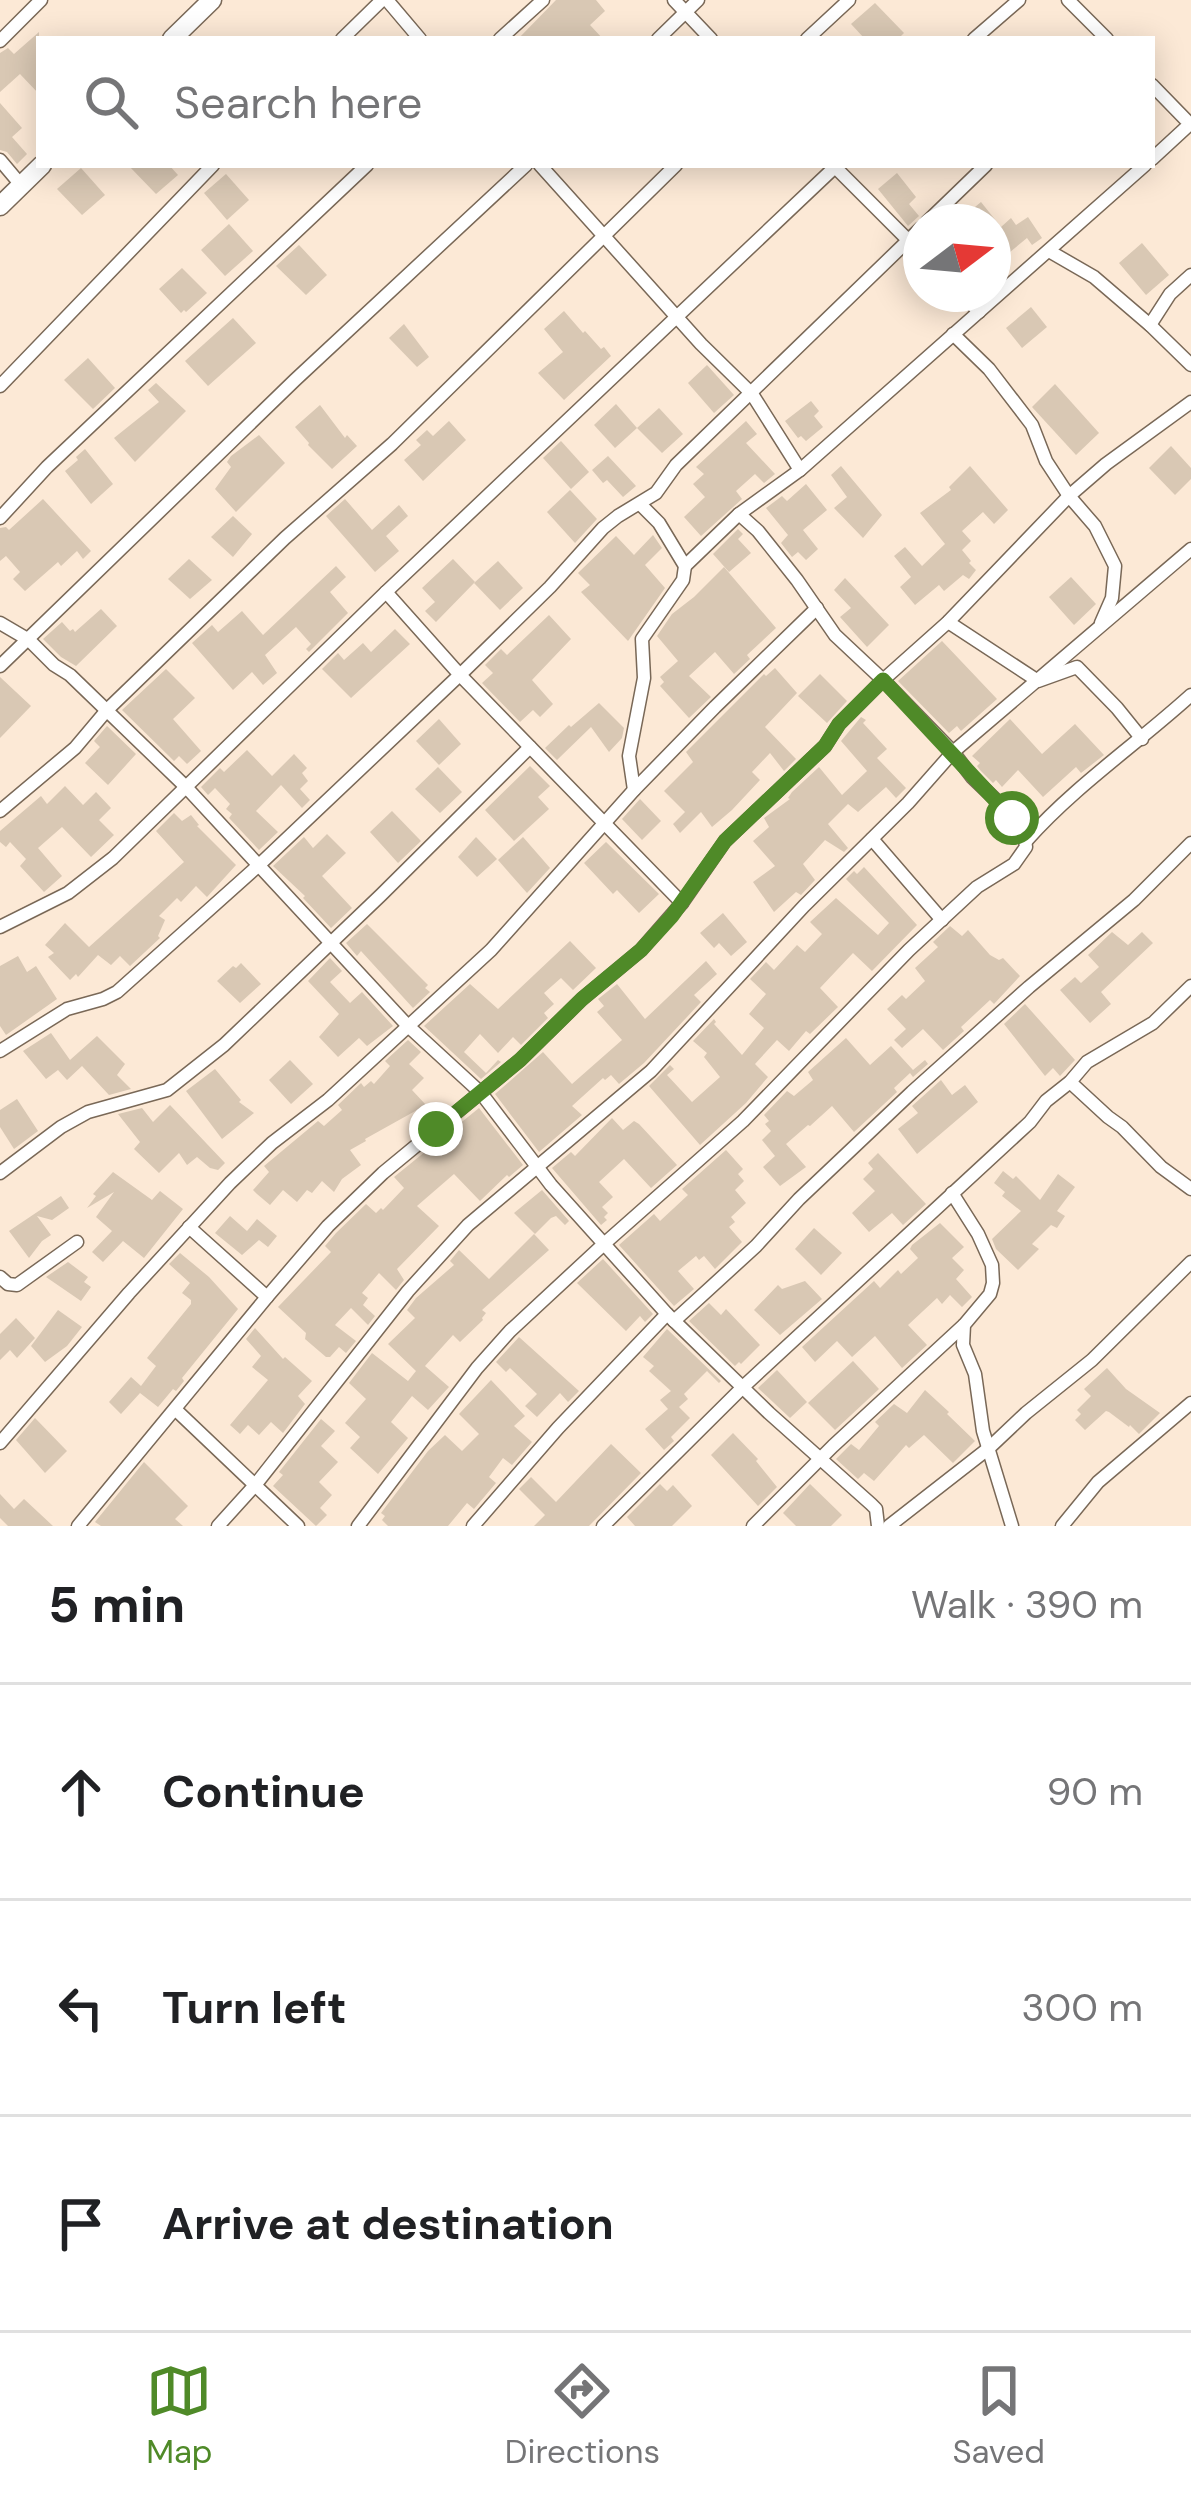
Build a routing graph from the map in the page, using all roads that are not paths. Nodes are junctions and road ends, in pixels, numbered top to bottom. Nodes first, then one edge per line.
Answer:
1 (41, 0) edge
2 (212, 0) edge
3 (385, 0) edge
4 (543, 0) edge
5 (674, 0) edge
6 (698, 0) edge
7 (849, 0) edge
8 (1019, 0) edge
9 (1068, 0) edge
10 (686, 13) junction
11 (175, 36) edge
12 (344, 36) edge
13 (417, 36) edge
14 (503, 36) edge
15 (661, 36) edge
16 (708, 36) edge
17 (810, 36) edge
18 (977, 36) edge
19 (1104, 36) edge
20 (0, 41) edge
21 (1155, 88) edge
22 (1191, 124) edge
23 (1155, 157) edge
24 (0, 160) edge
25 (39, 168) edge
26 (210, 168) edge
27 (364, 168) edge
28 (523, 168) edge
29 (543, 168) edge
30 (673, 168) edge
31 (832, 168) edge
32 (836, 168) edge
33 (983, 168) edge
34 (1142, 168) edge
35 (21, 185) junction
36 (946, 204) edge
37 (0, 206) edge
38 (605, 235) junction
39 (903, 236) edge
40 (903, 246) edge
41 (1049, 251) junction
42 (1191, 275) edge
43 (1011, 284) edge
44 (979, 312) edge
45 (677, 317) junction
46 (1150, 325) junction
47 (953, 334) junction
48 (1191, 364) edge
49 (0, 386) edge
50 (752, 394) junction
51 (1191, 402) edge
52 (800, 470) junction
53 (1069, 496) junction
54 (640, 504) junction
55 (739, 514) junction
56 (0, 518) edge
57 (1191, 549) edge
58 (685, 566) junction
59 (386, 592) junction
60 (817, 608) junction
61 (948, 622) junction
62 (0, 623) edge
63 (1098, 630) junction
64 (29, 640) junction
65 (0, 666) edge
66 (460, 675) junction
67 (883, 680) junction
68 (1038, 681) junction
69 (1191, 695) edge
70 (107, 710) junction
71 (1142, 740) junction
72 (530, 747) junction
73 (953, 752) junction
74 (186, 788) junction
75 (634, 790) junction
76 (0, 811) edge
77 (604, 824) junction
78 (872, 839) junction
79 (1027, 840) junction
80 (1191, 843) edge
81 (259, 865) junction
82 (682, 903) junction
83 (942, 920) junction
84 (0, 927) edge
85 (333, 943) junction
86 (1191, 986) edge
87 (407, 1024) junction
88 (0, 1051) edge
89 (1070, 1082) junction
90 (481, 1093) junction
91 (537, 1168) junction
92 (0, 1173) edge
93 (1191, 1189) edge
94 (952, 1193) junction
95 (189, 1227) junction
96 (77, 1242) dead end
97 (605, 1243) junction
98 (1191, 1262) edge
99 (2, 1281) edge
100 (266, 1297) junction
101 (670, 1317) junction
102 (964, 1325) junction
103 (744, 1386) junction
104 (1191, 1403) edge
105 (176, 1410) junction
106 (0, 1443) edge
107 (988, 1448) junction
108 (822, 1459) junction
109 (256, 1484) junction
110 (78, 1526) edge
111 (218, 1526) edge
112 (298, 1526) edge
113 (358, 1526) edge
114 (473, 1526) edge
115 (603, 1526) edge
116 (753, 1526) edge
117 (878, 1526) edge
118 (889, 1526) edge
119 (1012, 1526) edge
120 (1062, 1526) edge

1 - 20 street
2 - 11 street
3 - 12 street
3 - 13 street
4 - 14 street
5 - 10 street
6 - 10 street
7 - 17 street
8 - 18 street
9 - 19 street
10 - 15 street
10 - 16 street
21 - 22 street
22 - 23 street
24 - 35 street
25 - 35 street
26 - 49 street
27 - 56 street
28 - 64 street
29 - 38 street
30 - 38 street
31 - 45 street
32 - 39 street
33 - 36 street
34 - 41 street
35 - 37 street
38 - 45 street
38 - 70 street
40 - 50 street
41 - 43 street
41 - 46 street
42 - 46 street
44 - 47 street
45 - 50 street
45 - 59 street
46 - 48 street
47 - 52 street
47 - 53 street
50 - 52 street
50 - 54 street
51 - 53 street
52 - 55 street
53 - 61 street
53 - 63 street
54 - 58 street
54 - 66 street
55 - 58 street
55 - 60 street
57 - 63 street
58 - 75 street
59 - 66 street
59 - 74 street
60 - 67 street
60 - 75 street
61 - 67 street
61 - 68 street
62 - 64 street
63 - 68 street
64 - 65 street
64 - 70 street
66 - 72 street
66 - 81 street
67 - 73 street
67 - 82 street
68 - 71 street
68 - 73 street
69 - 71 street
70 - 74 street
70 - 76 street
71 - 79 street
72 - 77 street
72 - 85 street
73 - 78 street
73 - 79 street
74 - 81 street
74 - 84 street
75 - 77 street
77 - 82 street
77 - 87 street
78 - 83 street
78 - 91 street
79 - 83 street
80 - 101 street
81 - 85 street
81 - 88 street
82 - 90 street
83 - 97 street
85 - 87 street
85 - 92 street
86 - 89 street
87 - 90 street
87 - 95 street
89 - 93 street
89 - 94 street
90 - 91 street
90 - 100 street
91 - 97 street
91 - 109 street
94 - 102 street
94 - 103 street
95 - 100 street
95 - 106 street
96 - 99 street
97 - 101 street
97 - 113 street
98 - 107 street
100 - 105 street
101 - 103 street
101 - 114 street
102 - 107 street
102 - 108 street
103 - 108 street
103 - 115 street
104 - 120 street
105 - 109 street
105 - 110 street
107 - 118 street
107 - 119 street
108 - 116 street
108 - 117 street
109 - 111 street
109 - 112 street

